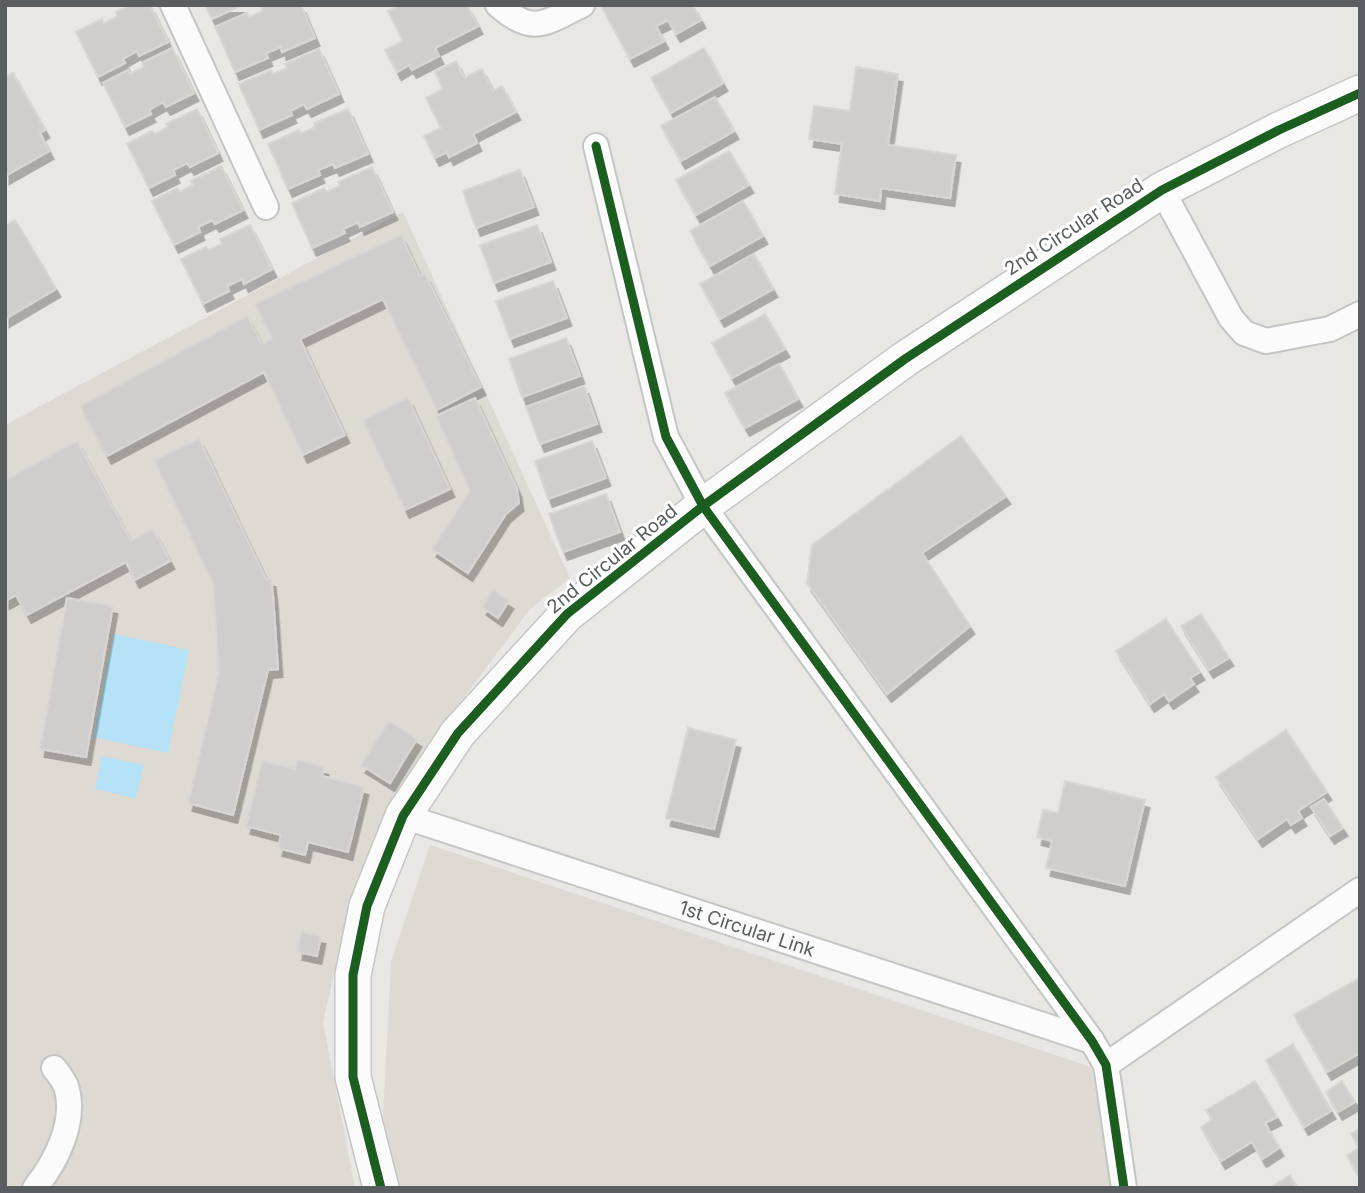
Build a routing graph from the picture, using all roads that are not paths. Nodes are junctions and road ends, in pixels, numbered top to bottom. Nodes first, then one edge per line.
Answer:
1 (173, 5) edge
2 (498, 5) edge
3 (582, 5) edge
4 (1360, 93) edge
5 (596, 146) dead end
6 (1162, 190) junction
7 (266, 207) dead end
8 (1360, 314) edge
9 (703, 506) junction
10 (403, 816) junction
11 (1360, 890) edge
12 (1092, 1041) junction
13 (1106, 1065) junction
14 (54, 1068) dead end
15 (35, 1188) edge
16 (381, 1188) edge
17 (1124, 1188) edge

1 - 7 street
2 - 3 street
4 - 6 street, 2nd Circular Road
5 - 9 street
6 - 8 street
6 - 9 street, 2nd Circular Road
9 - 10 street, 2nd Circular Road
9 - 12 street
10 - 12 street, 1st Circular Link
10 - 16 street, 2nd Circular Road
11 - 13 street
12 - 13 street
13 - 17 street
14 - 15 street

